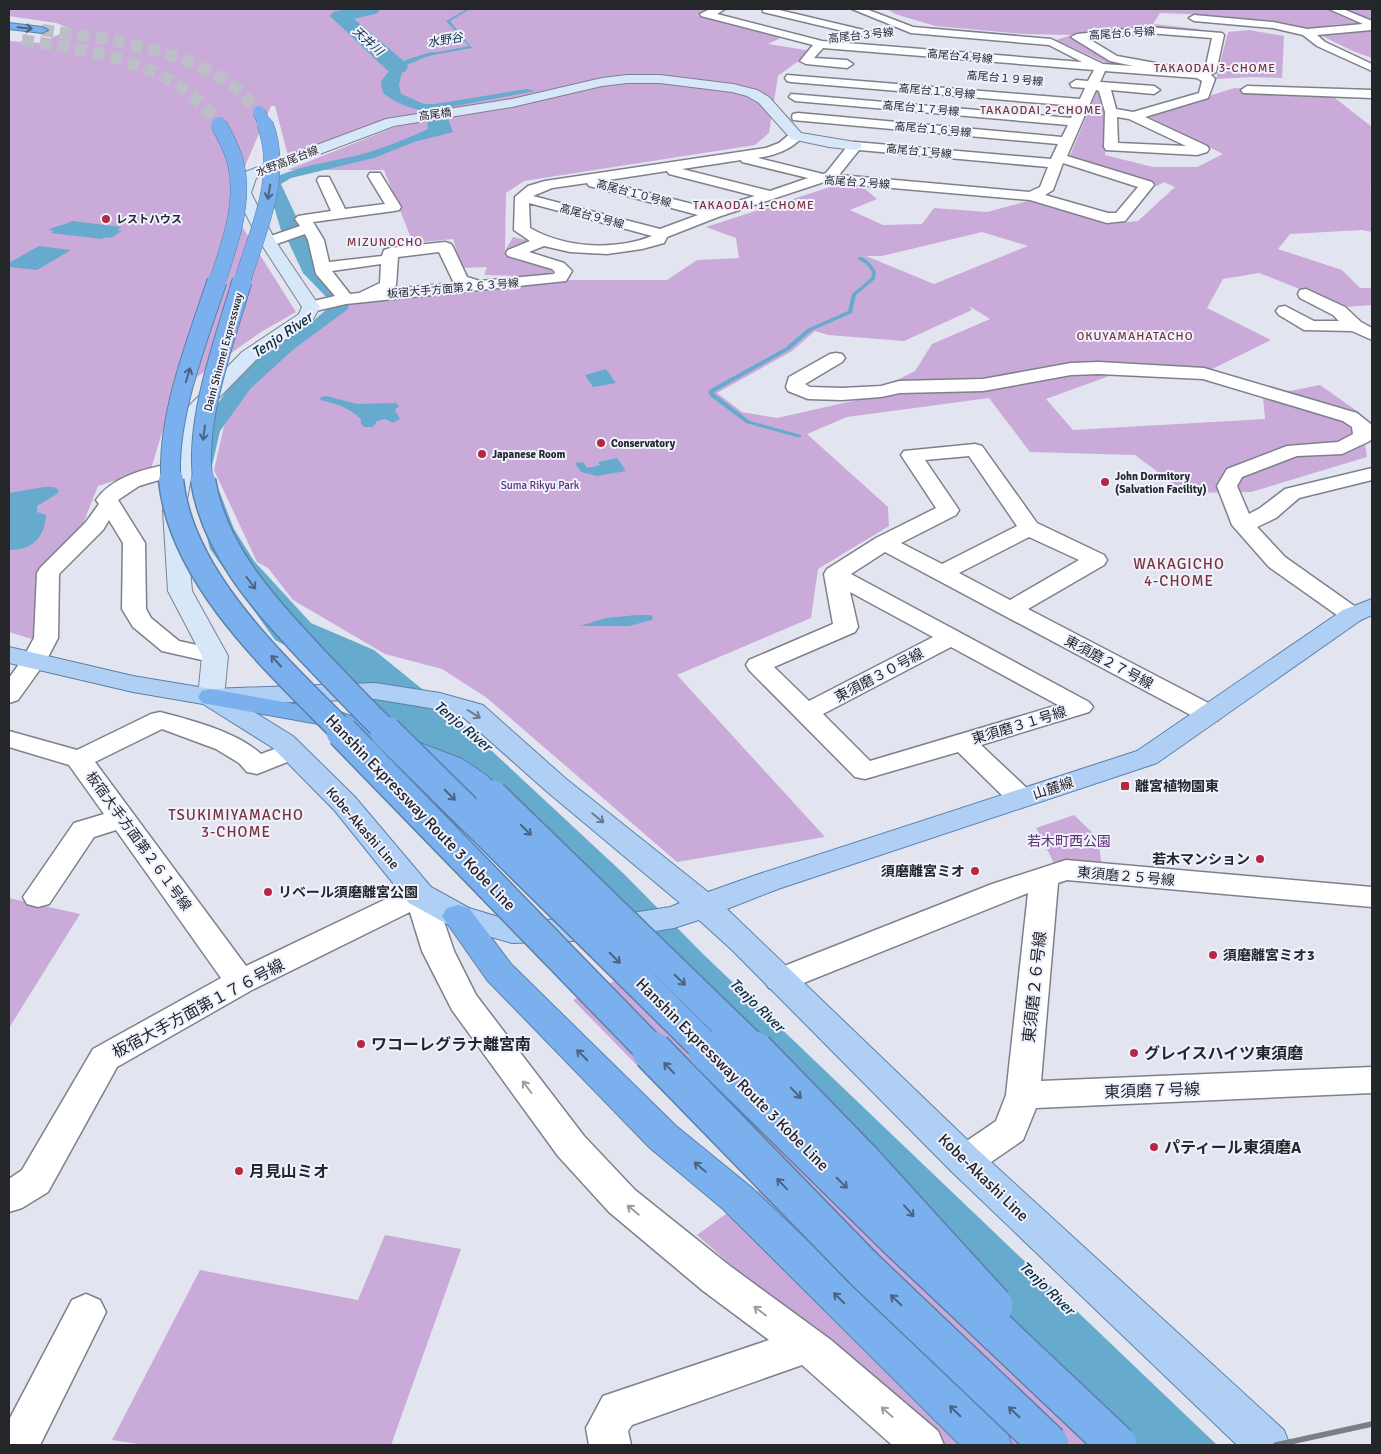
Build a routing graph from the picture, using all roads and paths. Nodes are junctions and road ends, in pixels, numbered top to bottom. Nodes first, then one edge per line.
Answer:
1 (720, 9) edge
2 (761, 9) edge
3 (1334, 9) edge
4 (852, 10) edge
5 (1180, 17) dead end
6 (9, 26) edge
7 (1372, 26) edge
8 (42, 30) tunnel mouth
9 (911, 30) junction
10 (1308, 32) junction
11 (876, 33) junction
12 (1077, 37) junction
13 (816, 42) junction
14 (1146, 42) dead end
15 (1100, 51) junction
16 (941, 55) junction
17 (1166, 56) dead end
18 (806, 61) junction
19 (862, 66) dead end
20 (932, 66) dead end
21 (1101, 67) junction
22 (1372, 68) edge
23 (1199, 76) junction
24 (923, 77) dead end
25 (791, 78) junction
26 (1330, 79) dead end
27 (1063, 83) dead end
28 (1358, 83) dead end
29 (1372, 83) edge
30 (1092, 85) junction
31 (913, 89) junction
32 (1247, 90) dead end
33 (1341, 93) junction
34 (1372, 94) edge
35 (1204, 95) junction
36 (795, 97) junction
37 (1372, 103) edge
38 (1084, 104) junction
39 (899, 106) junction
40 (259, 112) tunnel mouth
41 (1111, 112) junction
42 (1133, 116) junction
43 (411, 118) joint
44 (1076, 122) junction
45 (886, 124) junction
46 (219, 125) tunnel mouth
47 (794, 126) junction
48 (1067, 141) junction
49 (862, 146) junction
50 (915, 151) junction
51 (741, 157) junction
52 (980, 157) junction
53 (1058, 161) junction
54 (661, 168) junction
55 (376, 176) dead end
56 (823, 178) junction
57 (324, 180) dead end
58 (584, 180) junction
59 (894, 185) junction
60 (962, 191) junction
61 (770, 195) junction
62 (1031, 196) junction
63 (522, 197) junction
64 (340, 214) junction
65 (713, 214) junction
66 (304, 226) junction
67 (661, 234) junction
68 (276, 239) junction
69 (544, 241) junction
70 (378, 260) dead end
71 (322, 268) junction
72 (478, 286) junction
73 (1306, 294) dead end
74 (351, 298) junction
75 (317, 306) junction
76 (1285, 311) dead end
77 (1360, 324) edge
78 (1372, 335) edge
79 (836, 358) dead end
80 (182, 467) junction
81 (1372, 474) edge
82 (110, 505) junction
83 (1243, 525) junction
84 (1030, 528) junction
85 (884, 543) junction
86 (835, 574) junction
87 (941, 574) junction
88 (1009, 610) junction
89 (1362, 610) edge
90 (952, 637) junction
91 (9, 655) edge
92 (215, 656) junction
93 (34, 660) junction
94 (9, 695) edge
95 (211, 697) junction
96 (9, 699) edge
97 (352, 700) junction
98 (9, 713) edge
99 (806, 713) junction
100 (1209, 714) junction
101 (9, 739) edge
102 (963, 742) junction
103 (291, 751) junction
104 (79, 759) junction
105 (1021, 798) junction
106 (122, 818) junction
107 (1044, 879) junction
108 (420, 895) junction
109 (38, 897) dead end
110 (1372, 897) edge
111 (688, 912) junction
112 (458, 916) junction
113 (780, 980) junction
114 (241, 982) junction
115 (1372, 1080) edge
116 (1023, 1095) junction
117 (965, 1161) junction
118 (9, 1197) edge
119 (86, 1312) dead end
120 (805, 1344) junction
121 (1112, 1440) edge
122 (9, 1444) edge
123 (18, 1445) edge
124 (24, 1445) edge
125 (610, 1445) edge
126 (923, 1445) edge
127 (990, 1445) edge
128 (1049, 1445) edge
129 (1268, 1445) edge

1 - 13 street
2 - 11 street
3 - 7 street
4 - 9 street
5 - 10 street
6 -> 8 highway
7 - 10 street
9 - 11 street, 高尾台３号線
9 - 21 street
10 - 22 street
11 - 13 street, 高尾台３号線
12 - 14 street
12 - 15 street, 高尾台６号線
12 - 23 street, 高尾台６号線
13 - 16 street, 高尾台４号線
13 - 18 street
15 - 17 street
15 - 23 street, 高尾台６号線
16 - 20 street
16 - 21 street, 高尾台４号線
18 - 19 street
18 - 25 street
21 - 23 street
21 - 30 street
23 - 35 street
24 - 31 street
25 - 31 street, 高尾台１８号線
25 - 36 street
26 - 33 street
27 - 30 street, 高尾台１９号線
28 - 29 street
30 - 35 street, 高尾台１９号線
30 - 38 street
30 - 41 street
31 - 38 street, 高尾台１８号線
31 - 39 street
32 - 33 street
33 - 34 street
33 - 37 street
35 - 42 street
36 - 39 street, 高尾台１７号線
36 - 47 street
38 - 44 street
39 - 44 street, 高尾台１７号線
39 - 45 street
40 -> 97 highway, Daini Shinmei Expressway, bridge
41 - 42 street
41 - 42 street
43 - 47 street, 高尾橋
43 - 68 street, 水野高尾台線
44 - 48 street
45 - 47 street, 高尾台１６号線
45 - 48 street, 高尾台１６号線
45 - 49 street
97 -> 46 highway, Daini Shinmei Expressway, bridge
47 - 49 street, 高尾台１号線
47 - 51 street
48 - 53 street
49 - 50 street, 高尾台１号線
49 - 56 street
50 - 52 street, 高尾台１号線
50 - 59 street
51 - 54 street
51 - 56 street
52 - 53 street, 高尾台１号線
52 - 60 street
53 - 62 street
53 - 62 street, 高尾台１号線
54 - 58 street
54 - 61 street
55 - 64 street
56 - 59 street, 高尾台２号線
56 - 61 street, 高尾台２号線
57 - 64 street
58 - 63 street
58 - 65 street, 高尾台１０号線
59 - 60 street, 高尾台２号線
60 - 62 street, 高尾台２号線
61 - 65 street, 高尾台２号線
63 - 67 street, 高尾台９号線
63 - 69 street, 高尾台２号線
64 - 66 street
65 - 67 street, 高尾台２号線
66 - 68 street
66 - 71 street
67 - 69 street, 高尾台２号線
68 - 75 street, 水野高尾台線
69 - 72 street, 板宿大手方面第２６３号線
70 - 71 street
71 - 74 street
72 - 74 street, 板宿大手方面第２６３号線
72 - 74 street
73 - 77 street
74 - 75 street
75 - 80 street
76 - 77 street
77 - 78 street
79 - 83 street
80 - 82 street
80 - 92 street
81 - 83 street
82 - 92 street
82 - 93 street
83 - 89 street
84 - 85 street
84 - 87 street
84 - 88 street
85 - 86 street
85 - 87 street
86 - 90 street, 東須磨３１号線
86 - 99 street, 東須磨３１号線
87 - 88 street, 東須磨２７号線
88 - 100 street, 東須磨２７号線
89 - 100 main road, 山麓線
90 - 99 street, 東須磨３０号線
90 - 102 street, 東須磨３１号線
91 - 93 main road, Kobe-Akashi Line
92 - 95 street
93 - 94 street
93 - 95 main road, Kobe-Akashi Line
95 - 97 main road, Kobe-Akashi Line
95 - 103 main road, Kobe-Akashi Line
95 -> 121 highway, bridge
96 - 98 street
97 -> 111 main road, Kobe-Akashi Line
97 -> 121 highway, Hanshin Expressway Route 3 Kobe Line, bridge
128 -> 97 highway, Hanshin Expressway Route 3 Kobe Line, bridge
99 - 102 street, 東須磨３１号線
100 - 105 main road, 山麓線
101 - 104 street, 板宿大手方面第２６１号線
102 - 105 street
103 - 104 street
103 - 108 main road, Kobe-Akashi Line
104 - 106 street, 板宿大手方面第２６１号線
105 - 111 main road, 山麓線
106 - 109 street
106 - 114 street, 板宿大手方面第２６１号線
107 - 110 street, 東須磨２５号線
107 - 113 street, 東須磨２５号線
107 - 116 street, 東須磨２６号線
108 - 112 main road, Kobe-Akashi Line
108 - 114 street, 板宿大手方面第１７６号線
120 -> 108 street
111 - 112 main road, Kobe-Akashi Line
111 - 113 main road, Kobe-Akashi Line
127 -> 112 highway
113 - 117 main road, Kobe-Akashi Line
114 - 118 street, 板宿大手方面第１７６号線
115 - 116 street, 東須磨７号線
116 - 117 street
117 - 129 main road, Kobe-Akashi Line
119 - 123 street
120 - 125 street
126 -> 120 street
122 - 123 street
123 - 124 street

